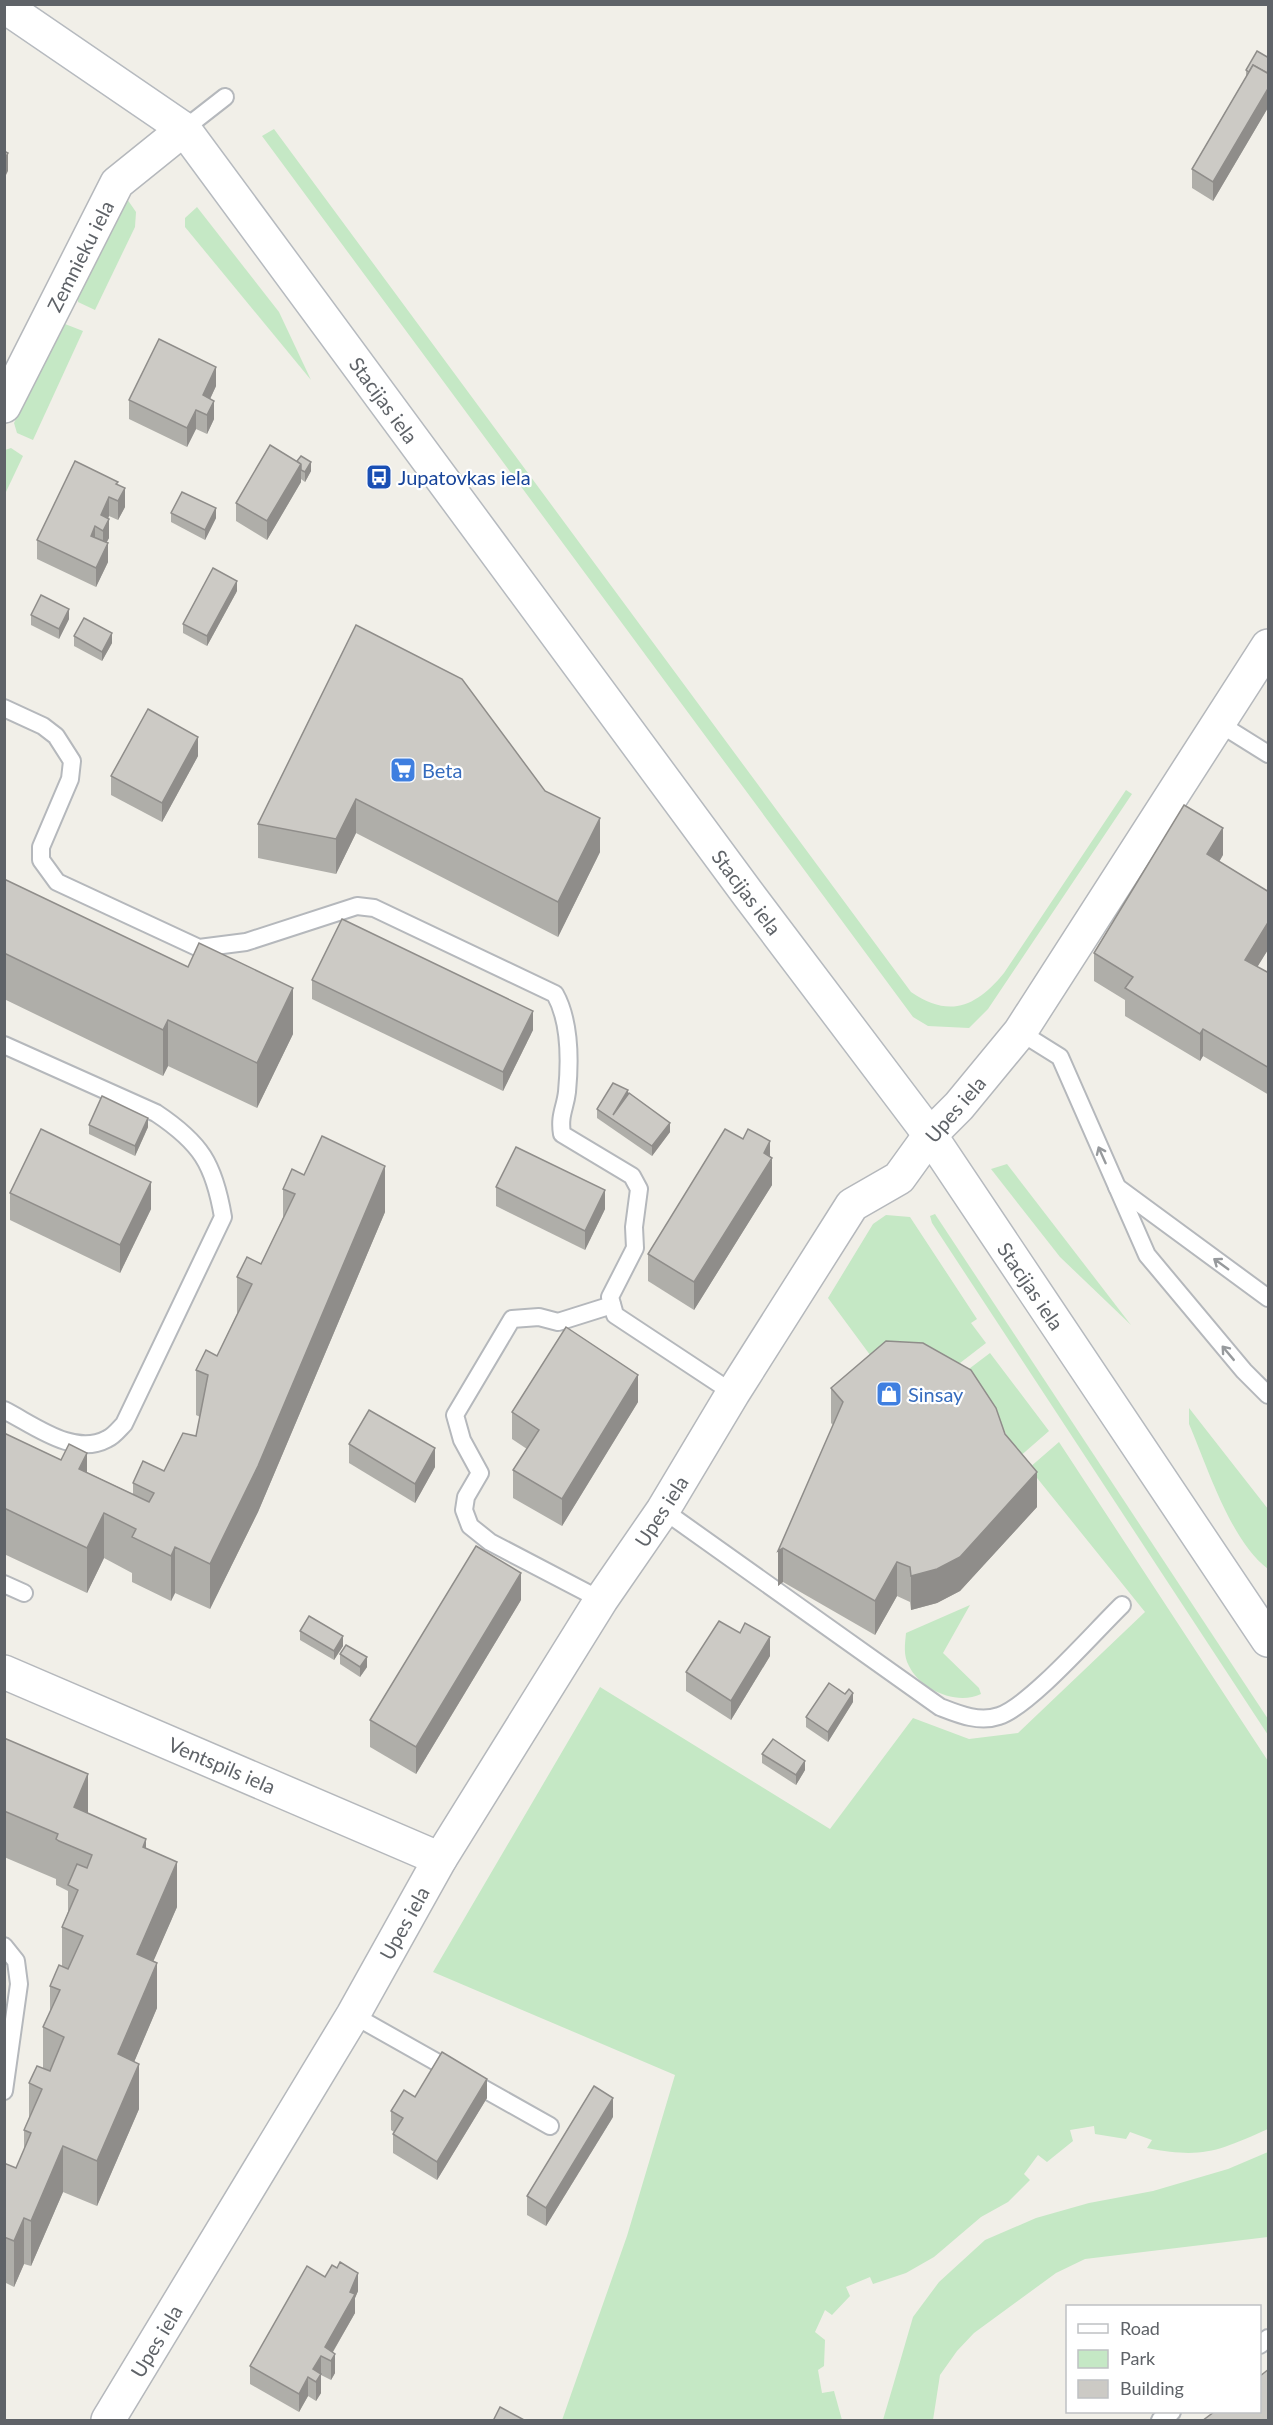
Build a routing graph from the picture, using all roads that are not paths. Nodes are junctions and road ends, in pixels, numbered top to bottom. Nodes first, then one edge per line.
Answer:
1 (4, 6) edge
2 (225, 97) dead end
3 (184, 129) junction
4 (4, 406) edge
5 (1268, 646) edge
6 (4, 708) edge
7 (1220, 724) junction
8 (1269, 754) edge
9 (1020, 1032) junction
10 (4, 1045) edge
11 (930, 1135) junction
12 (1116, 1186) junction
13 (1269, 1298) edge
14 (612, 1305) junction
15 (733, 1393) junction
16 (1269, 1395) edge
17 (4, 1410) edge
18 (663, 1510) junction
19 (4, 1584) edge
20 (24, 1593) dead end
21 (601, 1600) junction
22 (1122, 1605) dead end
23 (1268, 1639) edge
24 (4, 1672) edge
25 (440, 1859) junction
26 (4, 1946) edge
27 (353, 2015) junction
28 (4, 2091) edge
29 (550, 2126) dead end
30 (108, 2421) edge

1 - 3 street
2 - 3 lane
3 - 4 street, Zemnieku iela
3 - 11 street, Stacijas iela
5 - 7 street, Upes iela
6 - 14 lane
7 - 8 lane
7 - 9 street, Upes iela
9 - 11 street, Upes iela
12 -> 9 lane
10 - 17 lane
11 - 15 street, Upes iela
11 - 23 street, Stacijas iela
13 -> 12 lane
16 -> 12 lane
14 - 15 lane
14 - 21 lane
15 - 18 street, Upes iela
18 - 21 street, Upes iela
18 - 22 lane
19 - 20 lane
21 - 25 street, Upes iela
24 - 25 street, Ventspils iela
25 - 27 street, Upes iela
26 - 28 lane
27 - 29 lane
27 - 30 street, Upes iela

